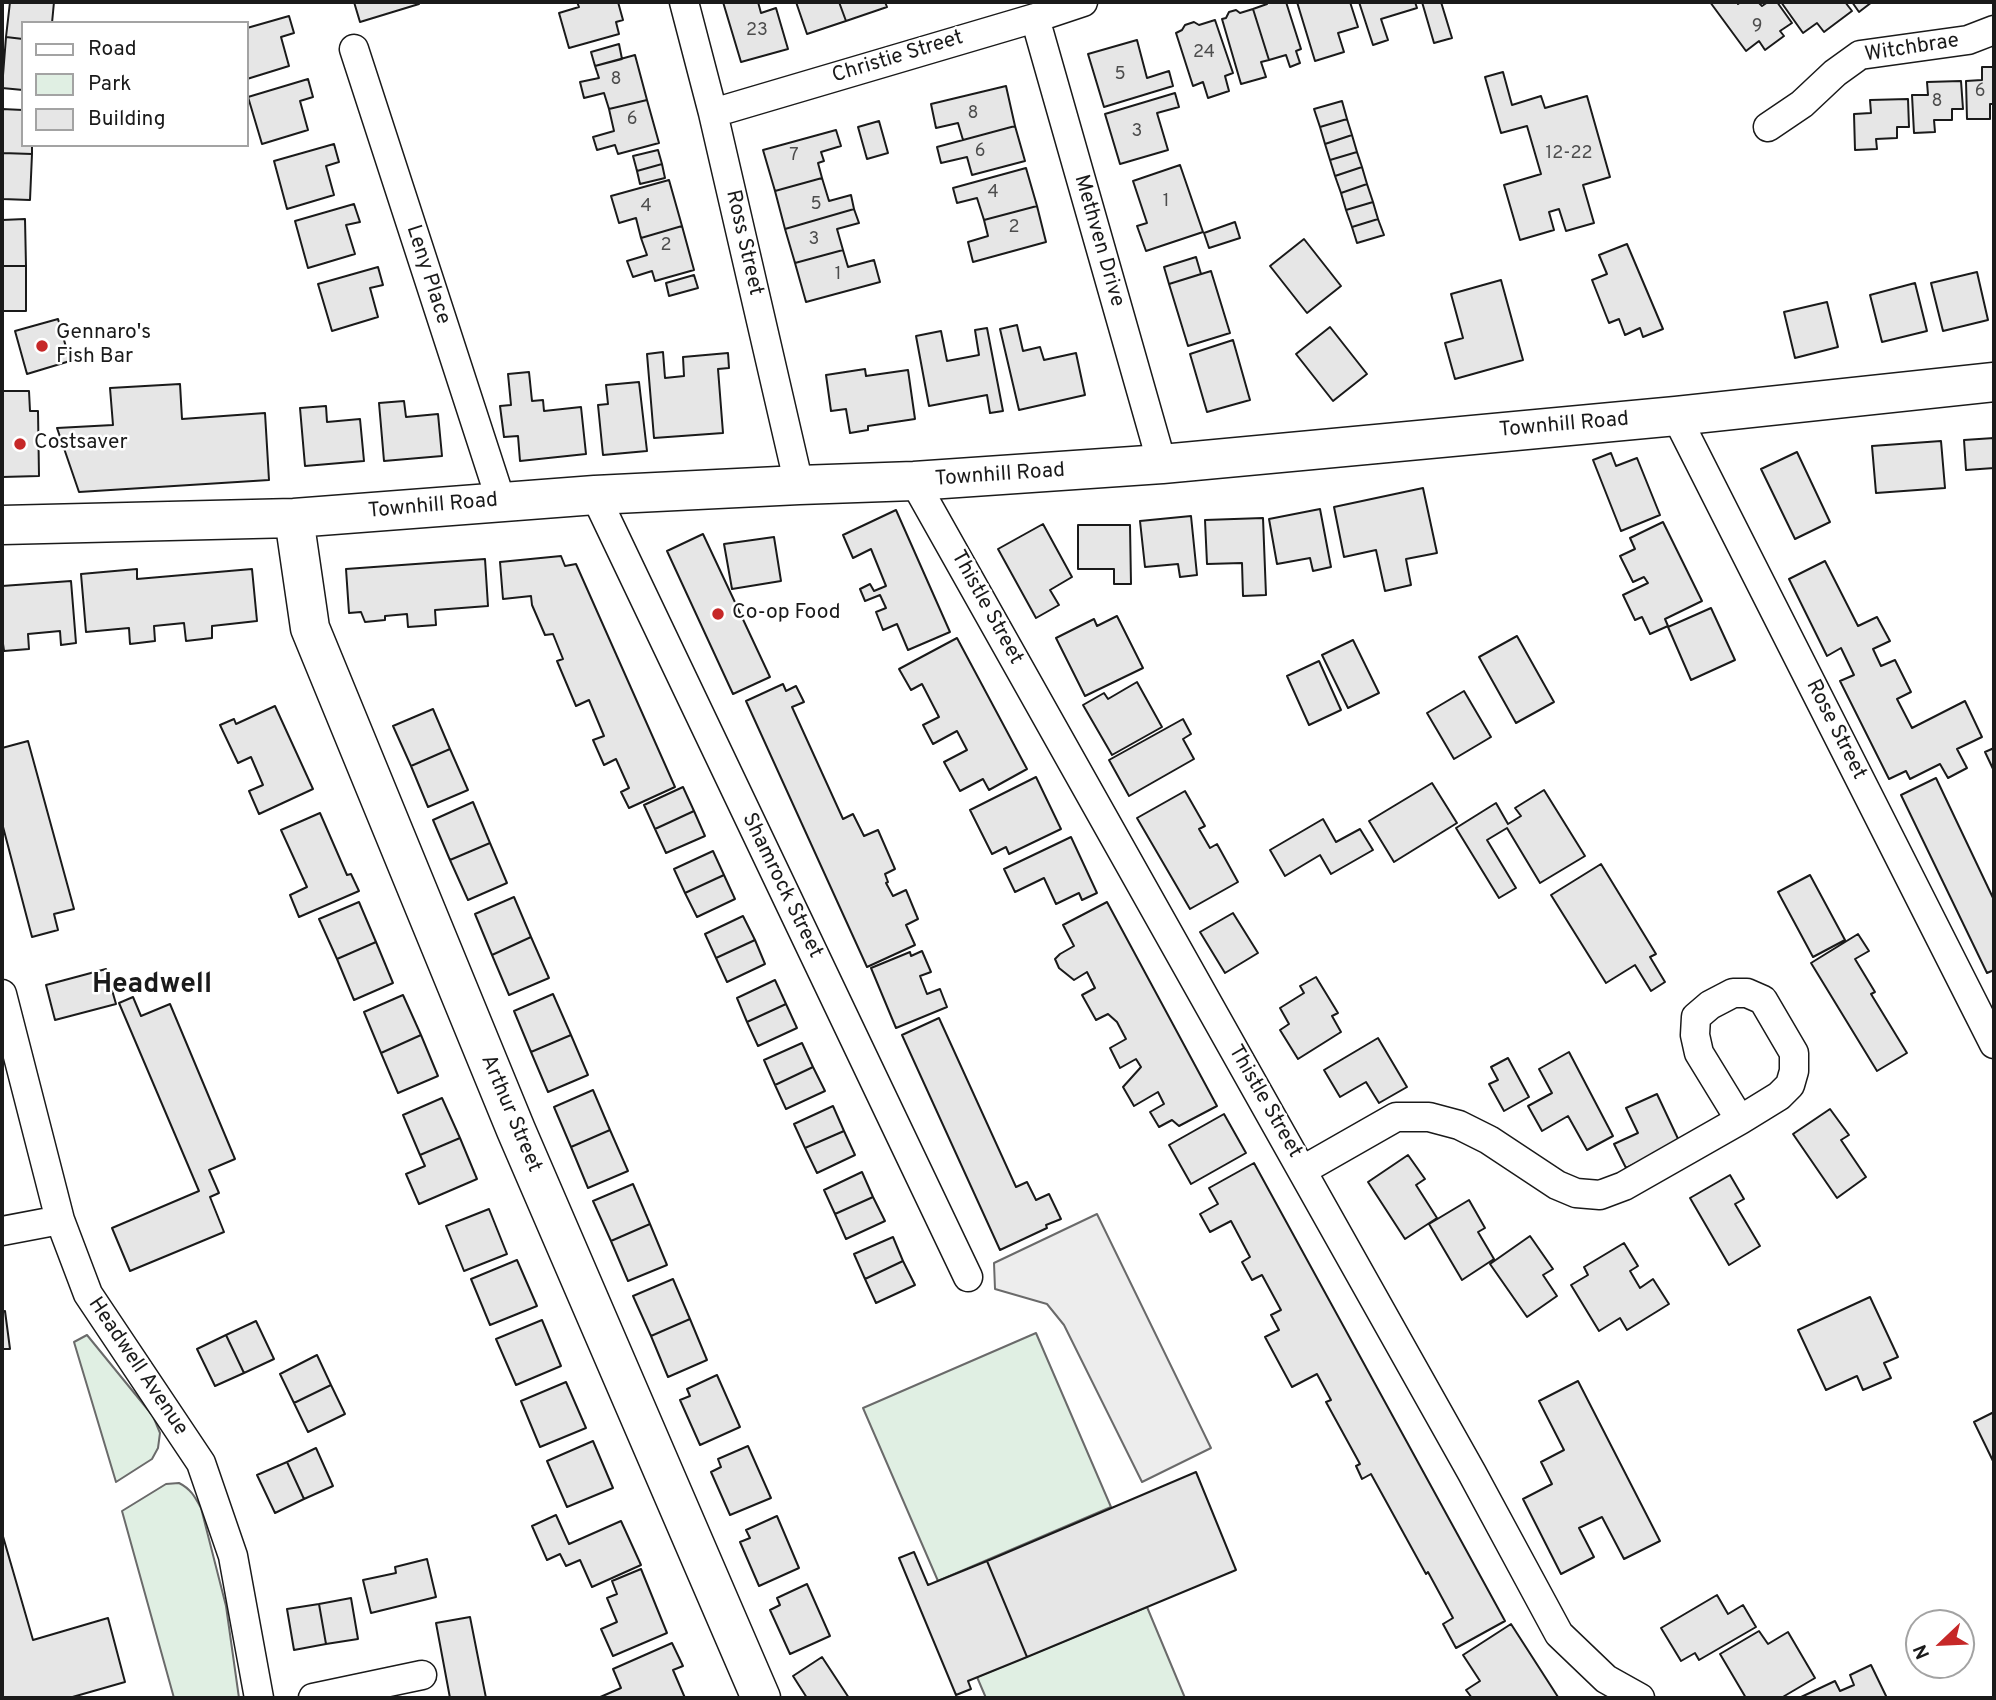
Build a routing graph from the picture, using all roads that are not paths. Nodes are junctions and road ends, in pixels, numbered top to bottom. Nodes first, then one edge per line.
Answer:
1 (684, 2) edge
2 (1083, 2) edge
3 (1035, 18) junction
4 (1994, 30) edge
5 (354, 49) dead end
6 (713, 113) junction
7 (1769, 127) dead end
8 (1994, 382) edge
9 (1676, 416) junction
10 (1162, 464) junction
11 (914, 481) junction
12 (799, 485) junction
13 (594, 495) junction
14 (501, 501) junction
15 (294, 518) junction
16 (2, 525) edge
17 (2, 994) edge
18 (1994, 1044) edge
19 (1740, 1120) dead end
20 (1303, 1170) junction
21 (60, 1220) junction
22 (2, 1231) edge
23 (968, 1276) dead end
24 (422, 1675) dead end
25 (259, 1698) edge
26 (313, 1698) edge
27 (761, 1698) edge
28 (1640, 1698) edge

1 - 6 street, Ross Street
2 - 3 street, Christie Street
3 - 6 street, Christie Street
3 - 10 street, Methven Drive
4 - 7 street, Witchbrae
5 - 14 street, Leny Place
6 - 12 street, Ross Street
8 - 9 street, Townhill Road
9 - 10 street, Townhill Road
9 - 18 street, Rose Street
10 - 11 street, Townhill Road
11 - 12 street, Townhill Road
11 - 20 street, Thistle Street
12 - 13 street, Townhill Road
13 - 14 street, Townhill Road
13 - 23 street, Shamrock Street
14 - 15 street, Townhill Road
15 - 16 street, Townhill Road
15 - 27 street, Arthur Street
17 - 21 street, Headwell Avenue
19 - 20 street
20 - 28 street, Thistle Street
21 - 22 street
21 - 25 street, Headwell Avenue
24 - 26 street

